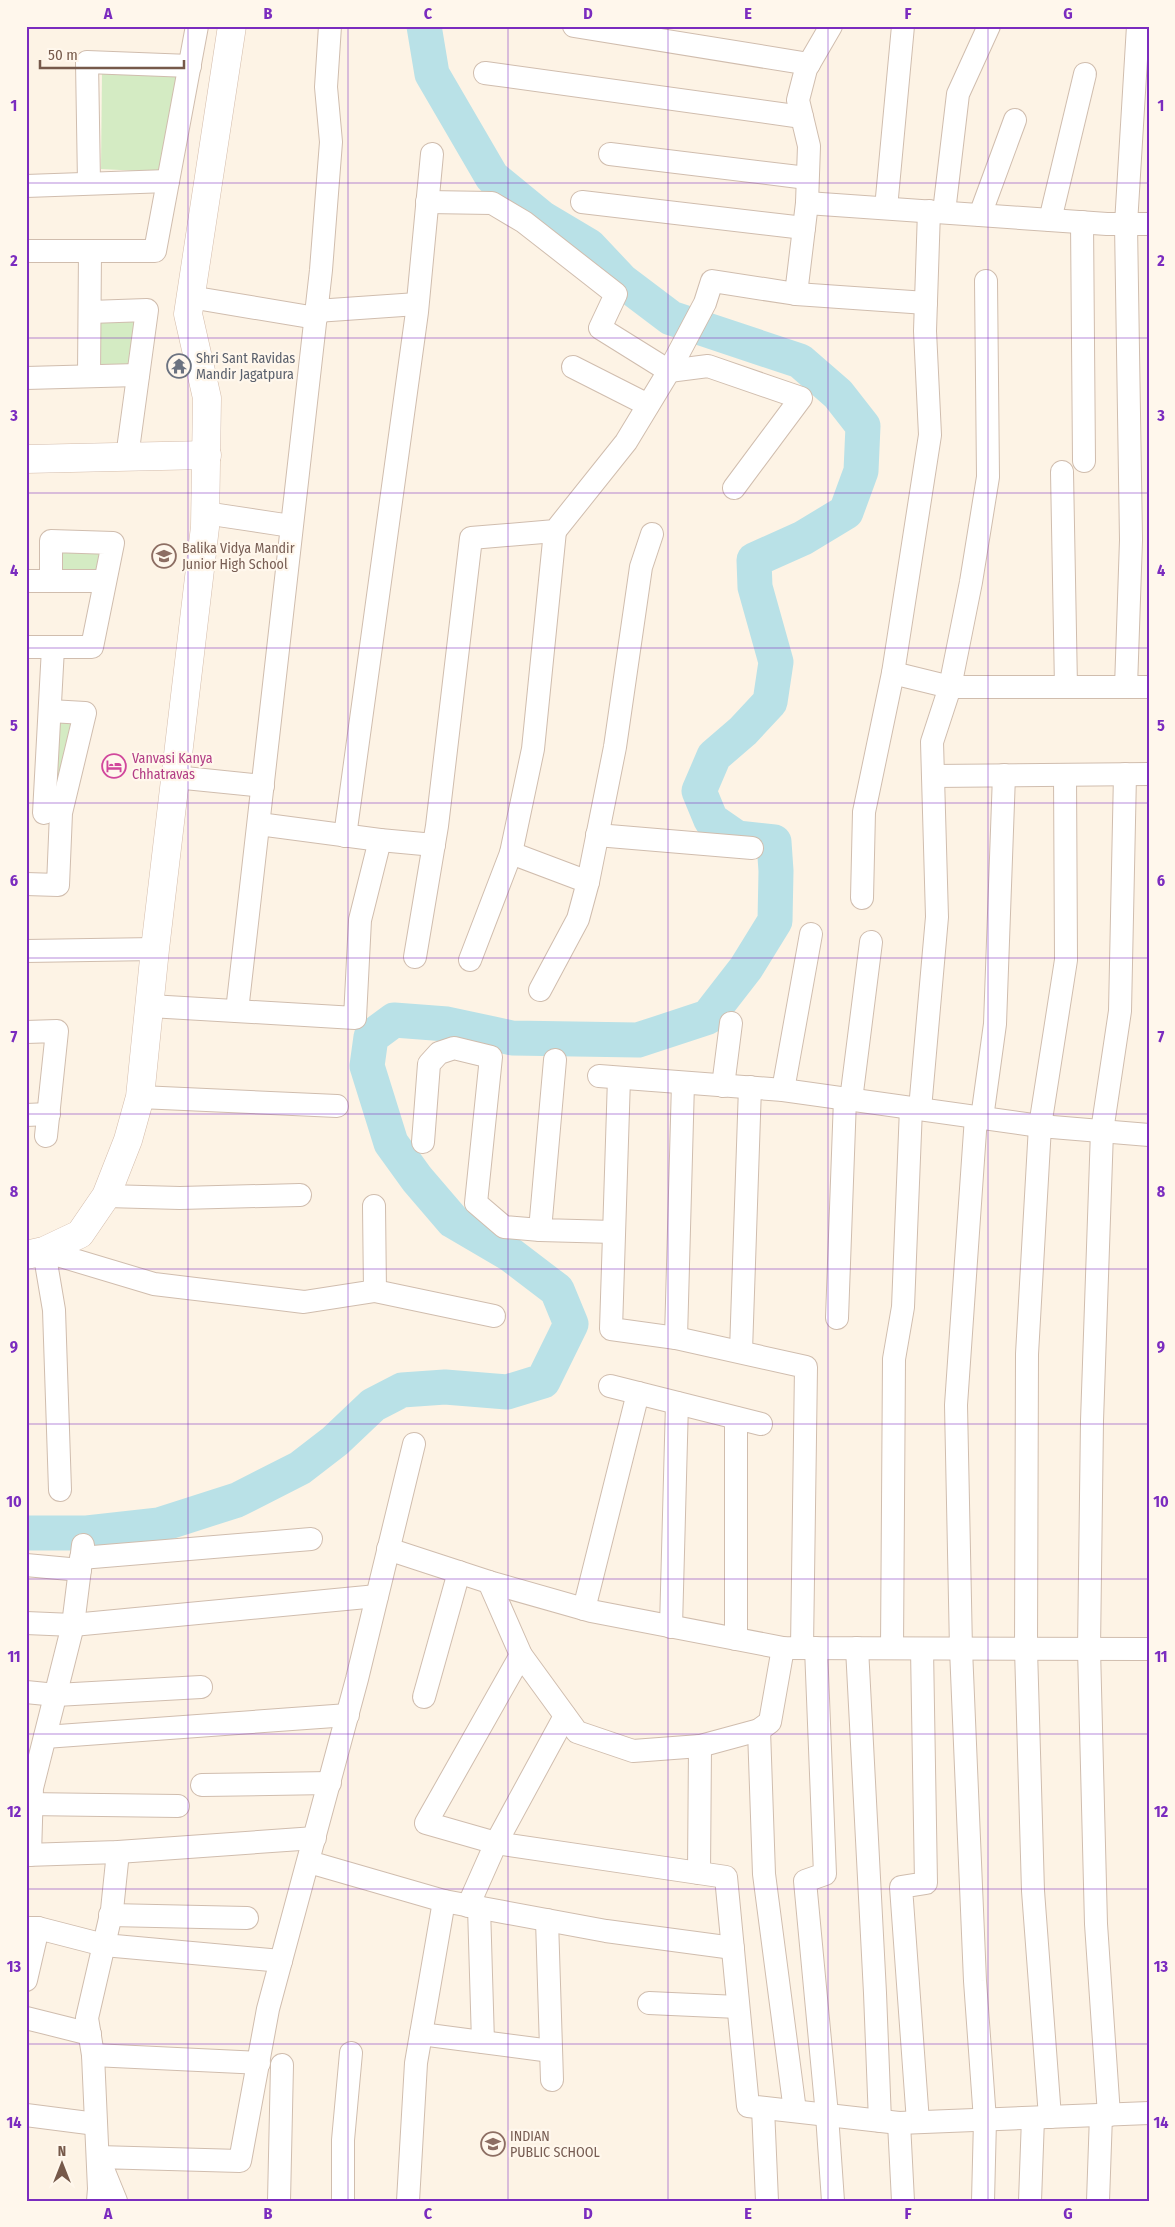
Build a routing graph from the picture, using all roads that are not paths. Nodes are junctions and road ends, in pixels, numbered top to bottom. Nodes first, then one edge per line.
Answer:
1 (197, 26) edge
2 (232, 26) edge
3 (330, 26) edge
4 (574, 26) edge
5 (831, 26) edge
6 (903, 26) edge
7 (989, 26) edge
8 (1138, 26) edge
9 (809, 64) junction
10 (190, 66) junction
11 (485, 72) dead end
12 (1084, 74) dead end
13 (802, 117) junction
14 (1015, 120) dead end
15 (432, 154) dead end
16 (610, 154) dead end
17 (808, 178) junction
18 (168, 181) junction
19 (89, 183) junction
20 (26, 186) edge
21 (427, 202) junction
22 (582, 202) dead end
23 (807, 203) junction
24 (886, 208) junction
25 (937, 212) junction
26 (980, 215) junction
27 (1050, 220) junction
28 (1082, 222) junction
29 (1126, 224) junction
30 (1149, 224) edge
31 (804, 228) junction
32 (26, 251) edge
33 (90, 251) junction
34 (986, 281) dead end
35 (796, 294) junction
36 (190, 297) junction
37 (926, 303) junction
38 (417, 304) junction
39 (90, 312) junction
40 (316, 315) junction
41 (573, 367) dead end
42 (669, 370) junction
43 (138, 375) junction
44 (89, 376) junction
45 (26, 378) edge
46 (648, 405) junction
47 (207, 455) junction
48 (127, 457) junction
49 (26, 459) edge
50 (1084, 461) dead end
51 (1062, 472) dead end
52 (734, 488) dead end
53 (205, 513) junction
54 (291, 526) junction
55 (556, 531) junction
56 (652, 534) dead end
57 (26, 581) edge
58 (51, 581) junction
59 (104, 581) junction
60 (26, 647) edge
61 (53, 648) junction
62 (893, 673) junction
63 (950, 687) junction
64 (1066, 687) junction
65 (1126, 687) junction
66 (1149, 687) edge
67 (50, 711) junction
68 (1125, 774) junction
69 (1149, 774) edge
70 (1004, 775) junction
71 (1065, 775) junction
72 (933, 776) junction
73 (175, 777) junction
74 (263, 786) junction
75 (44, 813) edge
76 (259, 824) junction
77 (597, 835) junction
78 (345, 836) junction
79 (380, 840) junction
80 (434, 845) junction
81 (752, 848) dead end
82 (511, 853) junction
83 (588, 882) junction
84 (26, 884) edge
85 (862, 898) dead end
86 (810, 934) dead end
87 (871, 942) dead end
88 (155, 949) junction
89 (26, 951) edge
90 (415, 957) dead end
91 (470, 960) dead end
92 (540, 990) dead end
93 (150, 1006) junction
94 (237, 1011) junction
95 (731, 1023) dead end
96 (26, 1032) edge
97 (555, 1060) dead end
98 (683, 1083) junction
99 (723, 1086) junction
100 (750, 1088) junction
101 (783, 1090) junction
102 (140, 1097) junction
103 (848, 1099) junction
104 (337, 1106) dead end
105 (915, 1108) junction
106 (49, 1114) junction
107 (26, 1115) edge
108 (979, 1117) junction
109 (1040, 1126) junction
110 (1102, 1131) junction
111 (46, 1136) dead end
112 (1149, 1136) edge
113 (422, 1142) dead end
114 (300, 1194) dead end
115 (106, 1196) junction
116 (374, 1206) dead end
117 (540, 1230) junction
118 (614, 1232) junction
119 (35, 1253) edge
120 (375, 1292) junction
121 (494, 1316) dead end
122 (837, 1318) dead end
123 (676, 1338) junction
124 (741, 1351) junction
125 (610, 1386) dead end
126 (638, 1393) junction
127 (677, 1403) junction
128 (736, 1418) junction
129 (761, 1424) dead end
130 (414, 1444) dead end
131 (60, 1490) dead end
132 (311, 1539) dead end
133 (388, 1549) junction
134 (81, 1558) junction
135 (26, 1565) edge
136 (459, 1572) junction
137 (489, 1582) junction
138 (377, 1596) junction
139 (584, 1609) junction
140 (26, 1623) edge
141 (73, 1625) junction
142 (671, 1627) junction
143 (736, 1639) junction
144 (800, 1648) junction
145 (857, 1648) junction
146 (892, 1648) junction
147 (922, 1648) junction
148 (961, 1648) junction
149 (1026, 1648) junction
150 (1089, 1648) junction
151 (1149, 1648) edge
152 (521, 1654) junction
153 (201, 1687) dead end
154 (26, 1692) edge
155 (56, 1695) junction
156 (424, 1698) dead end
157 (348, 1715) junction
158 (565, 1716) junction
159 (759, 1730) junction
160 (700, 1746) junction
161 (37, 1749) edge
162 (330, 1783) junction
163 (202, 1785) dead end
164 (29, 1804) edge
165 (178, 1806) dead end
166 (315, 1838) junction
167 (496, 1843) junction
168 (118, 1852) junction
169 (28, 1855) edge
170 (309, 1862) junction
171 (699, 1873) junction
172 (444, 1901) junction
173 (473, 1906) junction
174 (110, 1915) junction
175 (246, 1918) dead end
176 (546, 1920) junction
177 (32, 1928) edge
178 (104, 1945) junction
179 (733, 1948) junction
180 (282, 1961) junction
181 (26, 1980) edge
182 (649, 2003) dead end
183 (738, 2007) junction
184 (26, 2018) edge
185 (421, 2034) junction
186 (483, 2042) junction
187 (91, 2045) junction
188 (551, 2051) junction
189 (351, 2053) dead end
190 (259, 2063) junction
191 (282, 2065) dead end
192 (552, 2080) dead end
193 (763, 2108) junction
194 (795, 2111) junction
195 (1149, 2113) edge
196 (26, 2115) edge
197 (827, 2115) junction
198 (1105, 2115) junction
199 (1041, 2117) junction
200 (985, 2120) junction
201 (899, 2122) junction
202 (96, 2124) junction
203 (98, 2157) junction
204 (98, 2201) edge
205 (116, 2201) edge
206 (279, 2201) edge
207 (342, 2201) edge
208 (408, 2201) edge
209 (767, 2201) edge
210 (833, 2201) edge
211 (903, 2201) edge
212 (984, 2201) edge
213 (1030, 2201) edge
214 (1098, 2201) edge

1 - 10 street
2 - 36 street
3 - 40 street
4 - 9 street
5 - 9 street
6 - 24 street
7 - 25 street
8 - 29 street
9 - 13 street
10 - 18 street
10 - 19 street
11 - 13 street
12 - 27 street
13 - 17 street
14 - 26 street
15 - 21 street
16 - 17 street
17 - 23 street
18 - 19 street
18 - 33 street
19 - 20 street
21 - 38 street
21 - 42 street
22 - 31 street
23 - 24 street
23 - 31 street
24 - 25 street
25 - 26 street
25 - 37 street
26 - 27 street
27 - 28 street
28 - 29 street
28 - 50 street
29 - 30 street
29 - 65 street
31 - 35 street
32 - 33 street
33 - 39 street
34 - 63 street
35 - 37 street
35 - 42 street
36 - 40 street
36 - 47 street
37 - 62 street
38 - 40 street
38 - 78 street
39 - 43 street
39 - 44 street
40 - 54 street
41 - 46 street
42 - 46 street
42 - 52 street
43 - 44 street
43 - 48 street
44 - 45 street
46 - 55 street
47 - 48 street
47 - 53 street
48 - 49 street
51 - 64 street
53 - 54 street
53 - 73 street
54 - 74 street
55 - 80 street
55 - 82 street
56 - 77 street
57 - 58 street
58 - 59 street
58 - 59 street
59 - 61 street
60 - 61 street
61 - 67 street
62 - 63 street
62 - 85 street
63 - 64 street
63 - 72 street
64 - 65 street
65 - 66 street
67 - 75 street
67 - 75 street
68 - 69 street
68 - 71 street
68 - 110 street
70 - 71 street
70 - 72 street
70 - 108 street
71 - 109 street
72 - 105 street
73 - 74 street
73 - 88 street
74 - 76 street
75 - 84 street
76 - 78 street
76 - 94 street
77 - 81 street
77 - 83 street
78 - 79 street
79 - 80 street
79 - 94 street
80 - 90 street
82 - 83 street
82 - 91 street
83 - 92 street
86 - 101 street
87 - 103 street
88 - 89 street
88 - 93 street
93 - 94 street
93 - 102 street
95 - 99 street
96 - 106 street
97 - 117 street
98 - 99 street
98 - 118 street
98 - 123 street
99 - 100 street
100 - 101 street
100 - 124 street
101 - 103 street
102 - 104 street
102 - 115 street
103 - 105 street
103 - 122 street
105 - 108 street
105 - 146 street
106 - 107 street
106 - 111 street
108 - 109 street
108 - 148 street
109 - 110 street
109 - 149 street
110 - 112 street
110 - 150 street
113 - 117 street
114 - 115 street
115 - 119 street
116 - 120 street
117 - 118 street
118 - 123 street
119 - 120 street
119 - 131 street
120 - 121 street
123 - 124 street
124 - 144 street
125 - 126 street
126 - 127 street
126 - 139 street
127 - 128 street
127 - 142 street
128 - 129 street
128 - 143 street
130 - 133 street
132 - 134 street
133 - 136 street
133 - 138 street
134 - 135 street
134 - 141 street
136 - 137 street
136 - 156 street
137 - 139 street
137 - 152 street
138 - 141 street
138 - 157 street
139 - 142 street
140 - 141 street
141 - 155 street
142 - 143 street
143 - 144 street
144 - 145 street
144 - 159 street
144 - 197 street
145 - 146 street
145 - 201 street
146 - 147 street
147 - 148 street
147 - 201 street
148 - 149 street
148 - 200 street
149 - 150 street
149 - 199 street
150 - 151 street
150 - 198 street
152 - 158 street
152 - 167 street
153 - 155 street
154 - 155 street
155 - 161 street
157 - 161 street
157 - 162 street
158 - 160 street
158 - 167 street
159 - 160 street
159 - 194 street
160 - 171 street
161 - 164 street
162 - 163 street
162 - 166 street
164 - 165 street
164 - 169 street
166 - 168 street
166 - 170 street
167 - 171 street
167 - 173 street
168 - 169 street
168 - 174 street
170 - 172 street
170 - 180 street
171 - 179 street
172 - 173 street
172 - 185 street
173 - 176 street
173 - 186 street
174 - 175 street
174 - 178 street
176 - 179 street
176 - 188 street
177 - 178 street
177 - 181 street
178 - 180 street
178 - 187 street
179 - 183 street
180 - 190 street
182 - 183 street
183 - 193 street
184 - 187 street
185 - 186 street
185 - 208 street
186 - 188 street
187 - 190 street
187 - 202 street
188 - 192 street
189 - 207 street
190 - 203 street
191 - 206 street
193 - 194 street
193 - 209 street
194 - 197 street
195 - 198 street
196 - 202 street
197 - 201 street
197 - 210 street
198 - 199 street
198 - 214 street
199 - 200 street
199 - 213 street
200 - 201 street
200 - 212 street
201 - 211 street
202 - 203 street
203 - 204 street
203 - 205 street

